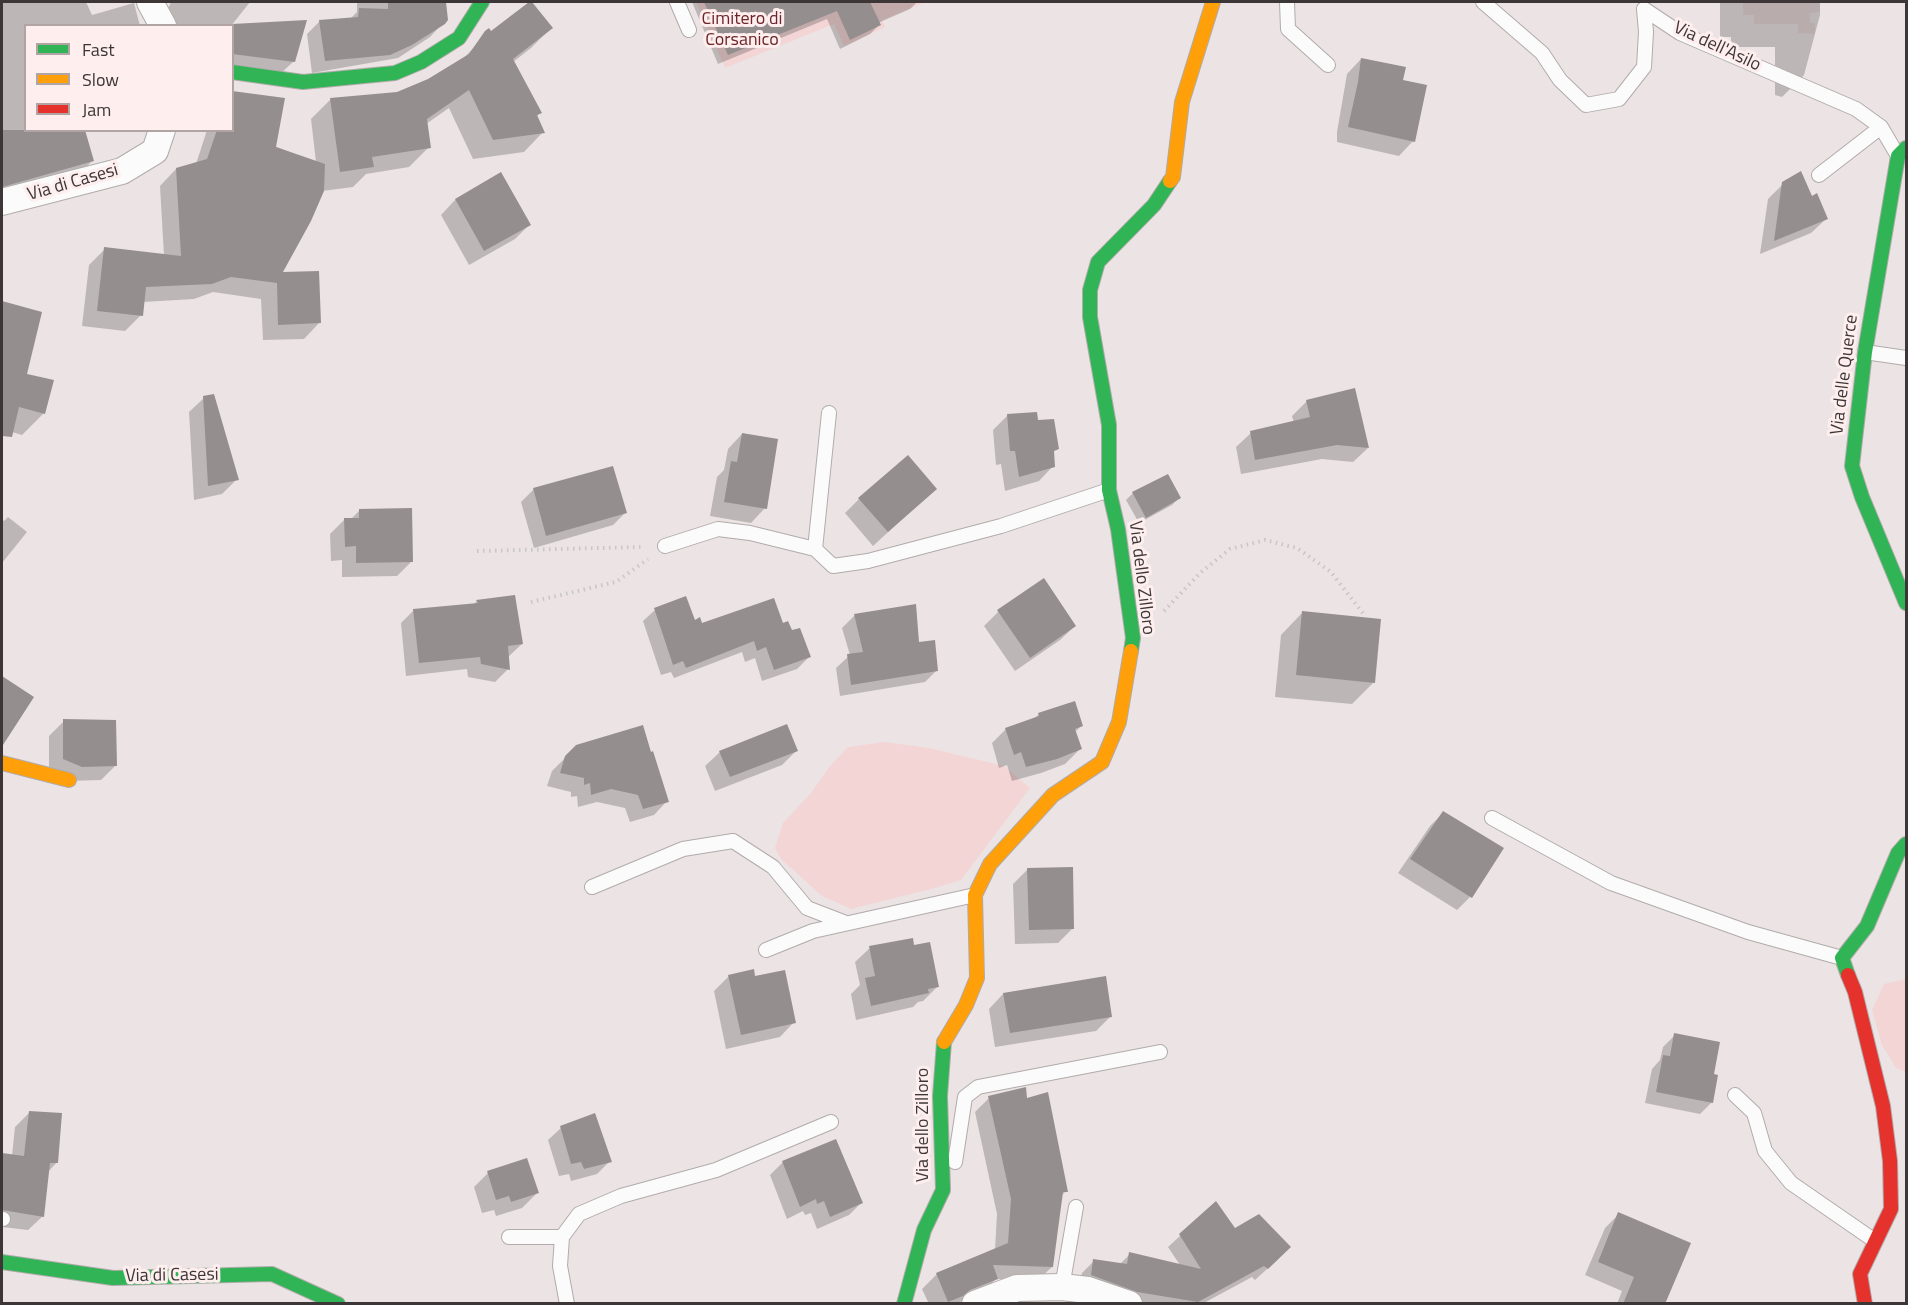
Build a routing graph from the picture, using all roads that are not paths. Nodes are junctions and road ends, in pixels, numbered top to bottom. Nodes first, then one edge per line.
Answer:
1 (150, 2) edge
2 (482, 2) edge
3 (677, 2) edge
4 (1213, 2) edge
5 (1287, 2) edge
6 (1483, 2) edge
7 (1643, 5) edge
8 (162, 24) edge
9 (689, 30) dead end
10 (1328, 65) dead end
11 (234, 72) edge
12 (1881, 127) junction
13 (161, 132) edge
14 (1902, 152) edge
15 (1819, 175) dead end
16 (2, 202) edge
17 (1865, 352) junction
18 (1906, 358) edge
19 (829, 413) dead end
20 (1109, 490) junction
21 (665, 546) road end
22 (815, 549) junction
23 (1906, 603) edge
24 (2, 763) edge
25 (69, 780) dead end
26 (1491, 818) dead end
27 (1906, 844) edge
28 (592, 887) dead end
29 (975, 895) junction
30 (846, 923) junction
31 (766, 950) dead end
32 (1842, 958) junction
33 (1160, 1052) dead end
34 (1735, 1095) dead end
35 (831, 1122) dead end
36 (943, 1190) junction
37 (1076, 1207) dead end
38 (509, 1237) dead end
39 (562, 1237) junction
40 (1875, 1241) junction
41 (2, 1262) edge
42 (1062, 1287) junction
43 (1086, 1297) edge
44 (338, 1304) edge
45 (567, 1304) edge
46 (904, 1304) edge
47 (975, 1304) edge
48 (1129, 1304) edge
49 (1865, 1304) edge

1 - 8 street
2 - 11 street
3 - 9 lane
4 - 20 street, Via dello Zilloro
5 - 10 lane
6 - 7 lane, Via dell'Asilo
7 - 12 lane, Via dell'Asilo
12 - 14 lane, Via dell'Asilo
12 - 15 lane
13 - 16 street, Via di Casesi
14 - 17 street, Via delle Querce
17 - 18 lane
17 - 23 street, Via delle Querce
19 - 22 lane
20 - 22 lane
20 - 29 street, Via dello Zilloro
21 - 22 lane
24 - 25 street
26 - 32 lane
27 - 32 street
28 - 30 lane
29 - 30 lane
29 - 36 street, Via dello Zilloro
30 - 31 lane
32 - 40 street
33 - 36 lane
34 - 40 lane
35 - 39 lane
36 - 46 street, Via dello Zilloro
37 - 42 lane
38 - 39 lane
39 - 45 lane
40 - 49 street
41 - 44 street, Via di Casesi
42 - 43 street
42 - 47 street
43 - 48 street

